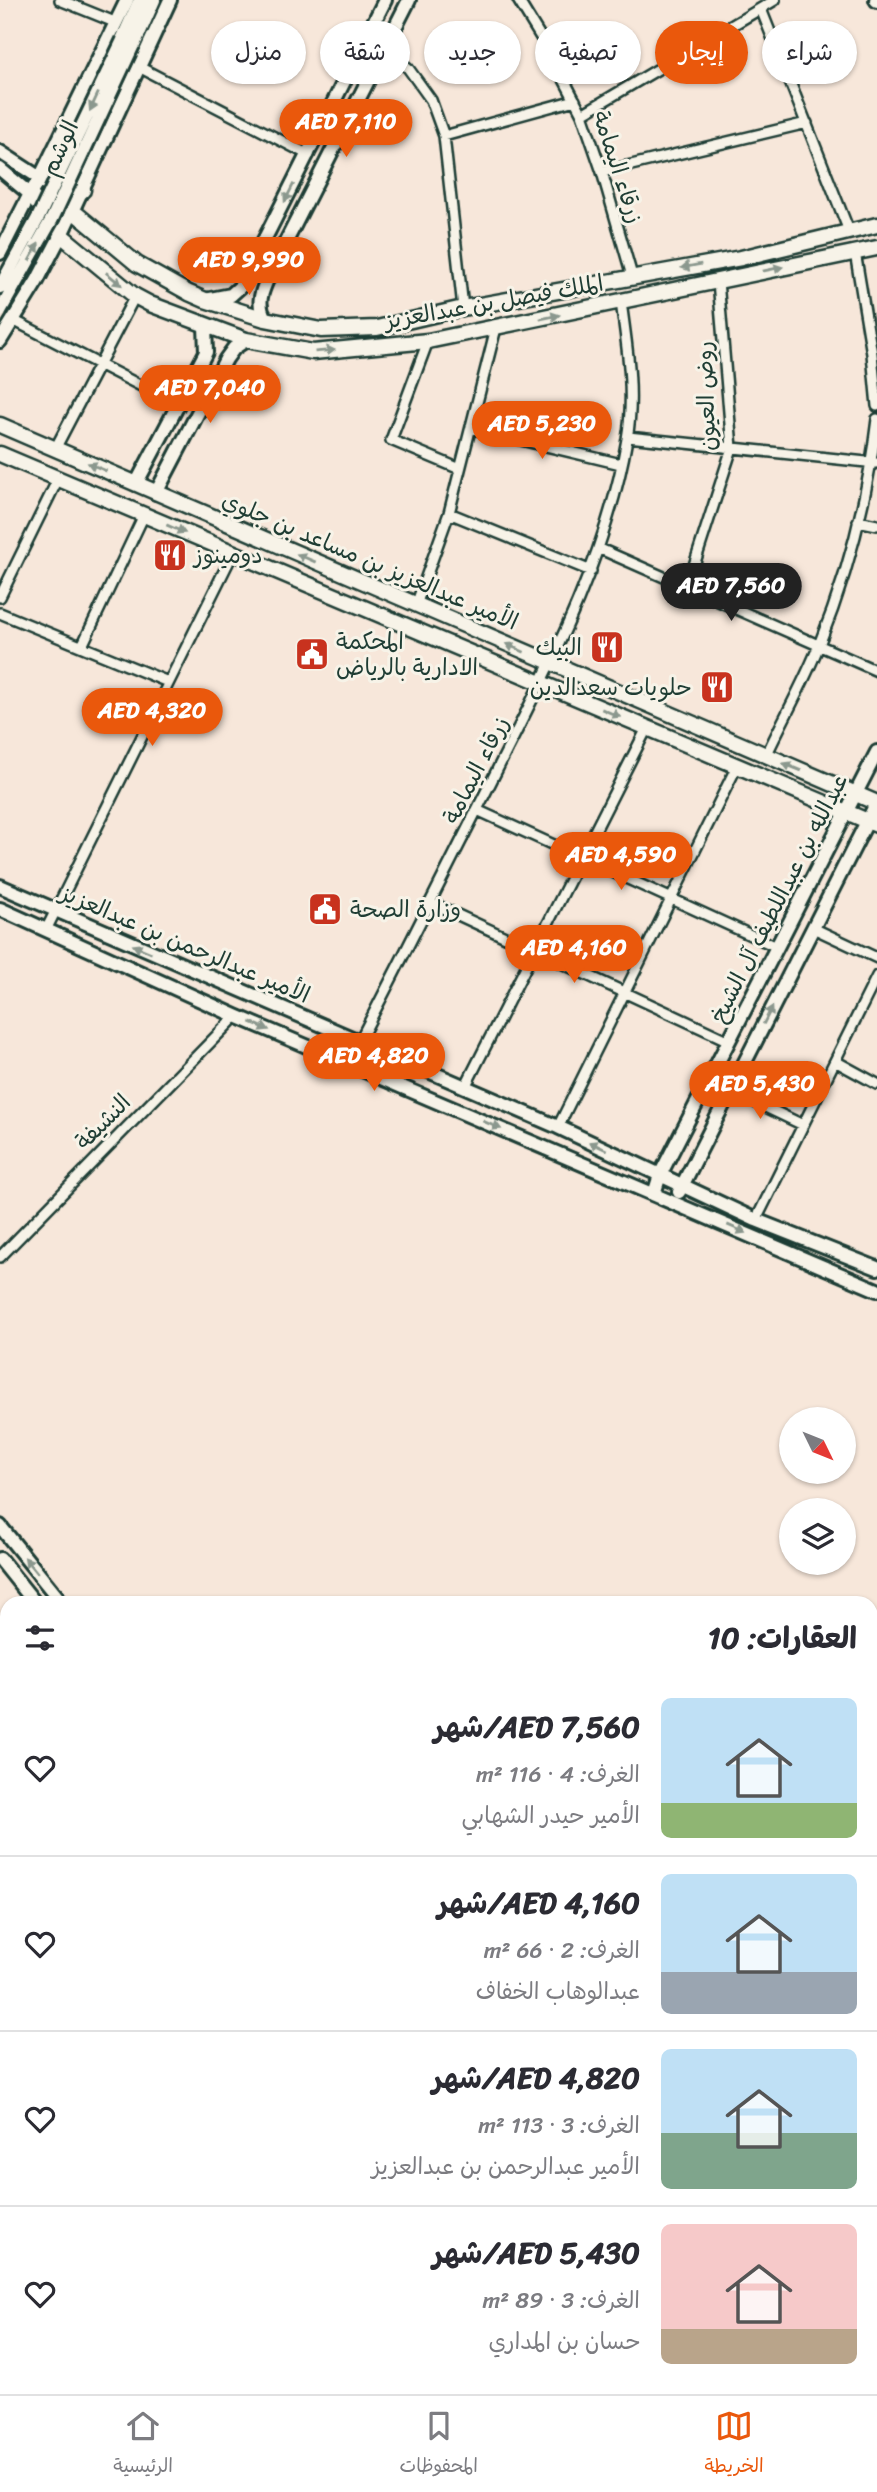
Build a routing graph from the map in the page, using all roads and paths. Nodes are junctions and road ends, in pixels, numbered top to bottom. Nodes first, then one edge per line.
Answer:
1 (60, 0) edge
2 (127, 0) edge
3 (141, 0) edge
4 (153, 0) edge
5 (170, 0) edge
6 (385, 0) edge
7 (409, 0) edge
8 (519, 0) edge
9 (775, 0) edge
10 (761, 9) junction
11 (398, 21) edge
12 (117, 23) junction
13 (128, 42) junction
14 (139, 67) junction
15 (410, 71) edge
16 (365, 84) edge
17 (575, 100) junction
18 (75, 104) junction
19 (582, 114) junction
20 (114, 123) junction
21 (807, 123) junction
22 (444, 136) junction
23 (0, 152) edge
24 (309, 155) junction
25 (0, 170) edge
26 (602, 172) junction
27 (40, 178) junction
28 (83, 190) joint
29 (30, 194) junction
30 (65, 206) junction
31 (877, 225) edge
32 (12, 229) junction
33 (849, 231) junction
34 (60, 234) junction
35 (54, 248) junction
36 (877, 248) edge
37 (855, 252) junction
38 (0, 253) edge
39 (250, 270) junction
40 (269, 275) junction
41 (632, 276) junction
42 (718, 281) junction
43 (0, 287) edge
44 (135, 296) junction
45 (205, 300) junction
46 (621, 302) junction
47 (463, 308) junction
48 (0, 311) edge
49 (265, 319) junction
50 (13, 320) junction
51 (205, 326) junction
52 (496, 328) junction
53 (246, 340) junction
54 (0, 341) edge
55 (428, 341) junction
56 (200, 363) junction
57 (100, 366) junction
58 (219, 372) junction
59 (876, 393) edge
60 (178, 405) junction
61 (877, 406) edge
62 (877, 419) edge
63 (0, 425) edge
64 (471, 428) junction
65 (628, 437) junction
66 (732, 448) junction
67 (55, 449) junction
68 (0, 454) edge
69 (874, 463) edge
70 (621, 464) junction
71 (460, 468) junction
72 (58, 479) junction
73 (136, 484) junction
74 (156, 493) junction
75 (449, 513) junction
76 (144, 515) junction
77 (858, 521) junction
78 (877, 525) edge
79 (598, 548) junction
80 (233, 553) junction
81 (591, 571) junction
82 (4, 578) edge
83 (687, 587) junction
84 (0, 597) edge
85 (416, 605) junction
86 (0, 613) edge
87 (82, 646) junction
88 (819, 646) junction
89 (551, 664) junction
90 (877, 671) edge
91 (168, 682) junction
92 (541, 683) junction
93 (647, 728) junction
94 (877, 752) edge
95 (766, 756) junction
96 (737, 766) junction
97 (857, 794) junction
98 (877, 802) edge
99 (477, 810) junction
100 (846, 813) junction
101 (872, 823) edge
102 (581, 858) junction
103 (0, 886) edge
104 (671, 899) junction
105 (430, 902) junction
106 (0, 909) edge
107 (55, 911) junction
108 (813, 928) junction
109 (46, 930) junction
110 (777, 947) junction
111 (534, 950) junction
112 (877, 958) edge
113 (877, 976) edge
114 (625, 992) junction
115 (236, 1016) junction
116 (729, 1041) junction
117 (359, 1042) junction
118 (835, 1060) junction
119 (877, 1084) edge
120 (465, 1087) junction
121 (730, 1090) junction
122 (803, 1125) junction
123 (558, 1127) junction
124 (660, 1175) junction
125 (683, 1185) junction
126 (654, 1194) junction
127 (674, 1202) junction
128 (756, 1220) junction
129 (0, 1257) edge
130 (877, 1268) edge
131 (877, 1290) edge
132 (0, 1526) edge
133 (0, 1559) edge
134 (29, 1596) edge
135 (56, 1596) edge

1 - 12 street
2 - 12 street, الوشم
3 - 13 main road, الوشم
4 - 13 main road, الوشم
5 - 14 street
6 - 24 street
7 - 11 street
8 - 17 street, زرقاء اليمامة
9 - 10 street
10 - 19 street
10 - 21 street
12 - 18 street, الوشم
13 -> 43 street, الوشم, bridge
48 -> 13 street, الوشم, bridge
14 - 20 street
14 - 24 street
15 - 22 street
16 - 40 street
17 - 19 street, زرقاء اليمامة
17 - 22 street
18 - 20 street
18 - 27 street, الوشم
19 - 26 street, زرقاء اليمامة
20 - 28 street
21 - 26 street
21 - 33 street
22 - 47 street
23 - 27 street
24 -> 39 street
25 - 29 street
26 - 41 street, زرقاء اليمامة
27 - 29 street, الوشم
27 - 30 main road, الملك فيصل بن عبدالعزيز
28 - 30 main road
29 - 30 main road
29 - 32 street, الوشم
29 - 34 main road, الملك فيصل بن عبدالعزيز
30 - 34 main road
30 - 45 main road, الملك فيصل بن عبدالعزيز
31 - 33 main road, الملك فيصل بن عبدالعزيز
32 - 35 street
32 - 38 street, الوشم
33 -> 41 main road, الملك فيصل بن عبدالعزيز
34 - 35 main road
34 -> 44 main road, الملك فيصل بن عبدالعزيز
35 - 50 street
36 - 37 main road, الملك فيصل بن عبدالعزيز
42 -> 37 main road, الملك فيصل بن عبدالعزيز
37 - 59 street
39 - 40 street
39 - 45 street
40 - 49 street
41 - 47 main road, الملك فيصل بن عبدالعزيز
42 - 46 main road, الملك فيصل بن عبدالعزيز
42 - 66 street, روض العيون
44 - 51 main road, الملك فيصل بن عبدالعزيز
44 - 57 street
45 - 49 main road, الملك فيصل بن عبدالعزيز
52 -> 46 main road, الملك فيصل بن عبدالعزيز
46 - 65 street, زرقاء اليمامة
47 - 49 main road, الملك فيصل بن عبدالعزيز
50 - 54 street
50 - 57 street
51 - 53 main road, الملك فيصل بن عبدالعزيز
51 - 56 street
52 - 55 main road, الملك فيصل بن عبدالعزيز
52 - 64 street
53 -> 55 main road, الملك فيصل بن عبدالعزيز
53 - 58 street
55 - 71 street
56 - 58 street
56 - 60 street
57 - 60 street
57 - 67 street
58 - 74 street
59 - 61 street
60 - 73 street
62 - 69 street
63 - 67 main road, الأمير عبدالعزيز بن مساعد بن جلوي
64 - 70 street
64 - 71 street
65 - 66 street
65 - 70 street, زرقاء اليمامة
66 - 69 street
66 - 83 street, روض العيون
73 -> 67 main road, الأمير عبدالعزيز بن مساعد بن جلوي
68 - 72 main road, الأمير عبدالعزيز بن مساعد بن جلوي
69 - 77 street
70 - 79 street, زرقاء اليمامة
71 - 75 street
72 - 76 main road, الأمير عبدالعزيز بن مساعد بن جلوي
72 - 82 street
73 - 74 main road, الأمير عبدالعزيز بن مساعد بن جلوي
85 -> 74 main road, الأمير عبدالعزيز بن مساعد بن جلوي
75 - 81 street
75 - 85 street
76 -> 80 main road, الأمير عبدالعزيز بن مساعد بن جلوي
76 - 87 street
77 - 78 street
77 - 88 street
79 - 81 street, زرقاء اليمامة
79 - 83 street
80 - 91 street
80 - 92 main road, الأمير عبدالعزيز بن مساعد بن جلوي
81 - 89 street, زرقاء اليمامة
82 - 84 street
83 - 88 street
89 -> 85 main road, الأمير عبدالعزيز بن مساعد بن جلوي
86 - 87 street
87 - 91 street
88 - 90 street
88 - 95 street
89 - 92 street, زرقاء اليمامة
89 - 95 main road, الأمير عبدالعزيز بن مساعد بن جلوي
91 - 107 street
92 -> 93 main road, الأمير عبدالعزيز بن مساعد بن جلوي
92 - 99 street, زرقاء اليمامة
93 - 96 main road, الأمير عبدالعزيز بن مساعد بن جلوي
93 - 102 street
94 - 97 street, عبدالله بن عبداللطيف آل الشيخ
97 -> 95 main road, الأمير عبدالعزيز بن مساعد بن جلوي
96 - 100 main road, الأمير عبدالعزيز بن مساعد بن جلوي
96 - 104 street
97 - 98 main road, الأمير عبدالعزيز بن مساعد بن جلوي
97 - 100 street, عبدالله بن عبداللطيف آل الشيخ
98 - 101 street, عبدالله بن عبداللطيف آل الشيخ
99 - 102 street
99 - 105 street, زرقاء اليمامة
100 - 101 main road, الأمير عبدالعزيز بن مساعد بن جلوي
100 - 110 street, عبدالله بن عبداللطيف آل الشيخ
101 - 108 street, عبدالله بن عبداللطيف آل الشيخ
102 - 104 street
102 - 111 street
103 - 107 street, الأمير عبدالرحمن بن عبدالعزيز
104 - 110 street
104 - 114 street
105 - 111 street
105 - 117 street, زرقاء اليمامة
106 - 109 street, الأمير عبدالرحمن بن عبدالعزيز
107 - 109 street
117 -> 107 street, الأمير عبدالرحمن بن عبدالعزيز
108 - 112 street
121 -> 108 street, عبدالله بن عبداللطيف آل الشيخ
109 - 115 street, الأمير عبدالرحمن بن عبدالعزيز
110 - 116 street, عبدالله بن عبداللطيف آل الشيخ
111 - 114 street
111 - 120 street
113 - 118 street
114 - 116 street
114 - 123 street
115 -> 126 street, الأمير عبدالرحمن بن عبدالعزيز
115 - 129 street, النشيفة
116 - 124 street, عبدالله بن عبداللطيف آل الشيخ
117 - 120 street, الأمير عبدالرحمن بن عبدالعزيز
118 - 119 street
118 - 122 street
120 - 123 street, الأمير عبدالرحمن بن عبدالعزيز
121 - 122 street
121 - 125 street, عبدالله بن عبداللطيف آل الشيخ
122 - 128 street
124 -> 123 street, الأمير عبدالرحمن بن عبدالعزيز
124 - 125 street, الأمير عبدالرحمن بن عبدالعزيز
124 - 126 street, عبدالله بن عبداللطيف آل الشيخ
125 - 127 street, عبدالله بن عبداللطيف آل الشيخ
125 - 128 street
126 - 127 street, الأمير عبدالرحمن بن عبدالعزيز
127 -> 131 street
128 - 130 street
135 -> 132 street
133 - 134 street

